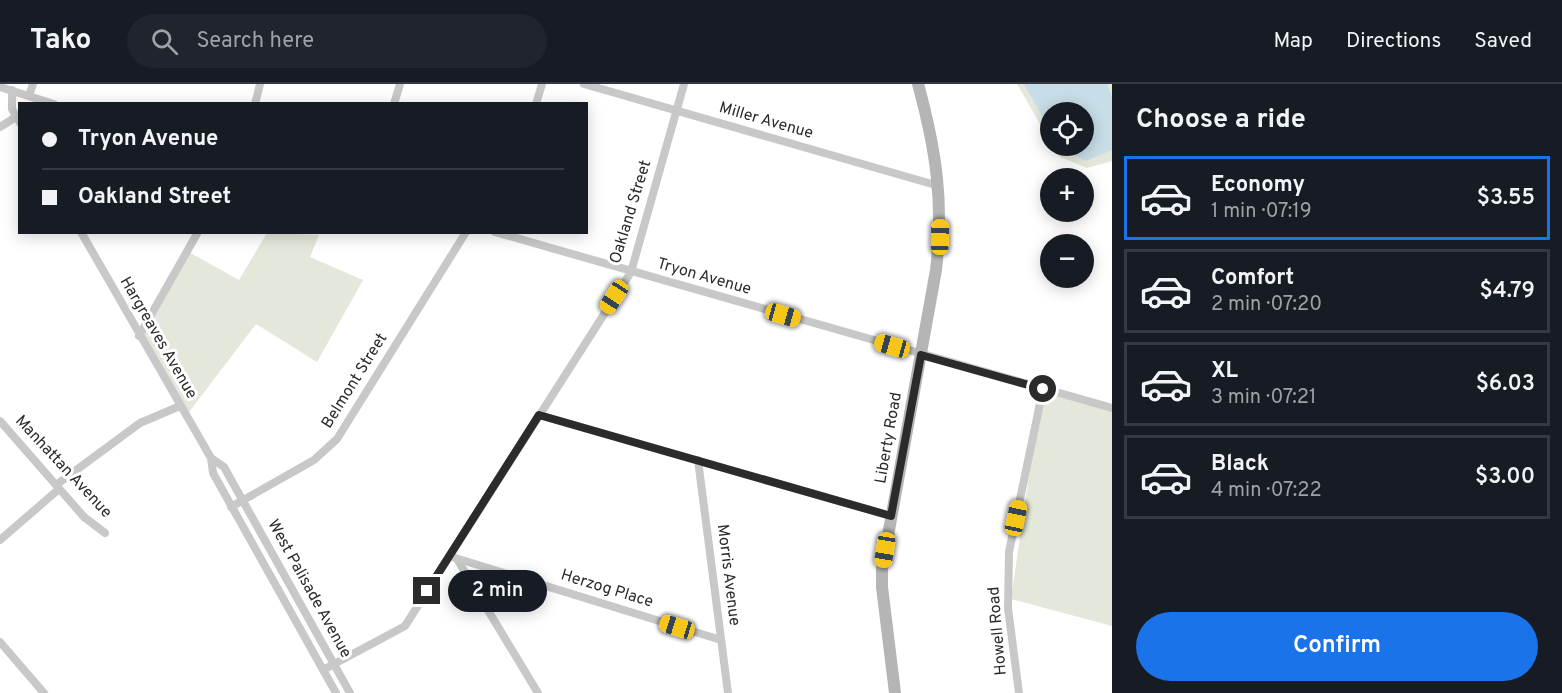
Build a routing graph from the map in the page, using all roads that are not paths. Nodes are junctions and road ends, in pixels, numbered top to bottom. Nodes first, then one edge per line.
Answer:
1 (33, 84) edge
2 (261, 84) edge
3 (400, 84) edge
4 (542, 84) edge
5 (584, 84) edge
6 (684, 84) edge
7 (918, 84) edge
8 (0, 87) edge
9 (12, 90) junction
10 (29, 96) junction
11 (46, 102) edge
12 (256, 102) edge
13 (395, 102) edge
14 (537, 102) edge
15 (676, 111) junction
16 (18, 120) edge
17 (0, 128) edge
18 (939, 186) junction
19 (82, 234) edge
20 (197, 234) edge
21 (465, 234) edge
22 (501, 234) edge
23 (631, 272) junction
24 (139, 336) junction
25 (921, 355) junction
26 (1043, 389) junction
27 (180, 406) junction
28 (1112, 408) edge
29 (539, 415) junction
30 (0, 421) edge
31 (211, 458) junction
32 (698, 460) junction
33 (58, 487) junction
34 (242, 501) junction
35 (231, 507) junction
36 (891, 516) junction
37 (105, 533) dead end
38 (0, 540) edge
39 (453, 557) junction
40 (721, 640) junction
41 (0, 642) edge
42 (334, 664) junction
43 (323, 669) junction
44 (44, 693) edge
45 (336, 693) edge
46 (350, 693) edge
47 (538, 693) edge
48 (728, 693) edge
49 (895, 693) edge
50 (1019, 693) edge

1 - 10 street
2 - 12 street
3 - 13 street
4 - 14 street
5 - 15 street, Miller Avenue
6 - 15 street, Oakland Street
7 - 18 main road, Liberty Road
8 - 9 street
9 - 10 street
9 - 16 street
10 - 11 street
15 - 18 street, Miller Avenue
15 - 23 street, Oakland Street
16 - 17 street
18 - 25 main road, Liberty Road
19 - 24 street, Hargreaves Avenue
20 - 24 street
21 - 34 street, Belmont Street
22 - 23 street, Tryon Avenue
23 - 25 street, Tryon Avenue
23 - 29 street, Oakland Street
24 - 27 street, Hargreaves Avenue
25 - 26 street, Tryon Avenue
25 - 36 main road, Liberty Road
26 - 28 street, Tryon Avenue
26 - 50 street, Howell Road
27 - 31 street, Hargreaves Avenue
27 - 33 street
29 - 32 street
29 - 39 street, Oakland Street
30 - 33 street, Manhattan Avenue
31 - 34 street, Hargreaves Avenue
31 - 35 street, Hargreaves Avenue
32 - 36 street
32 - 40 street, Morris Avenue
33 - 37 street, Manhattan Avenue
33 - 38 street
34 - 35 street, Belmont Street
34 - 42 street, West Palisade Avenue
35 - 43 street, West Palisade Avenue
36 - 49 main road, Liberty Road
39 - 40 street, Herzog Place
39 - 42 street, Oakland Street
39 - 47 street
40 - 48 street, Morris Avenue
41 - 44 street
42 - 43 street, Oakland Street
42 - 46 street, West Palisade Avenue
43 - 45 street, West Palisade Avenue

